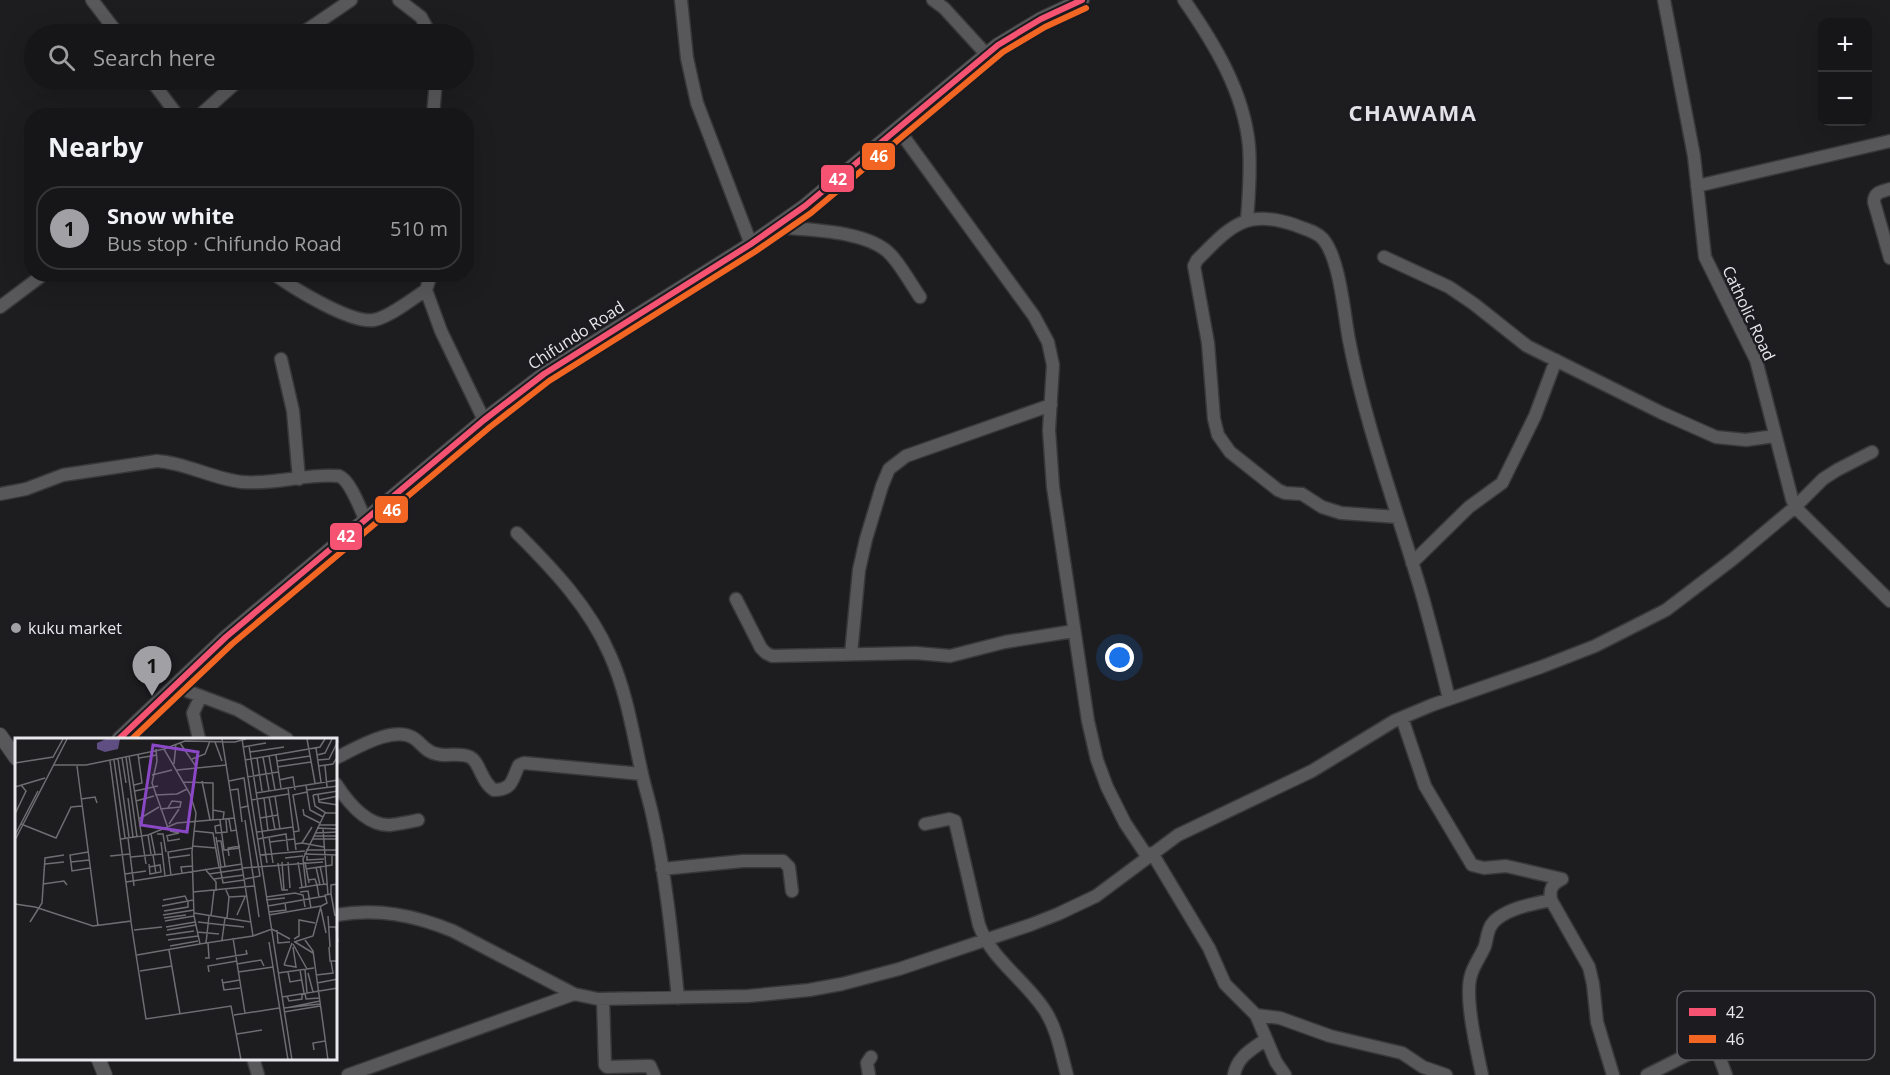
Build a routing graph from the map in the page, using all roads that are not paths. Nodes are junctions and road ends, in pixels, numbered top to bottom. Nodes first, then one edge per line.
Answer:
1 (92, 0) edge
2 (351, 0) edge
3 (399, 0) edge
4 (681, 0) edge
5 (933, 0) edge
6 (1082, 0) edge
7 (1184, 0) edge
8 (1664, 0) edge
9 (110, 24) edge
10 (316, 24) edge
11 (425, 24) edge
12 (987, 55) junction
13 (158, 90) edge
14 (228, 90) edge
15 (435, 90) edge
16 (172, 108) edge
17 (208, 108) edge
18 (434, 108) edge
19 (898, 129) junction
20 (1890, 141) edge
21 (1697, 186) junction
22 (1890, 189) edge
23 (1247, 220) junction
24 (775, 226) junction
25 (751, 244) junction
26 (1384, 256) dead end
27 (1890, 258) edge
28 (33, 282) edge
29 (287, 282) edge
30 (428, 282) edge
31 (426, 290) junction
32 (920, 297) dead end
33 (0, 307) edge
34 (281, 359) dead end
35 (1556, 360) junction
36 (1051, 405) junction
37 (484, 420) junction
38 (1774, 436) junction
39 (1872, 452) dead end
40 (299, 478) junction
41 (0, 494) edge
42 (1795, 507) junction
43 (1398, 518) junction
44 (365, 519) junction
45 (517, 534) dead end
46 (1412, 563) junction
47 (736, 599) dead end
48 (1890, 601) edge
49 (1074, 631) junction
50 (851, 654) junction
51 (174, 686) junction
52 (201, 696) junction
53 (1449, 699) junction
54 (1401, 718) junction
55 (0, 735) edge
56 (120, 738) edge
57 (199, 738) edge
58 (285, 738) edge
59 (15, 757) edge
60 (338, 757) edge
61 (642, 774) junction
62 (338, 787) edge
63 (418, 820) dead end
64 (925, 824) dead end
65 (1149, 855) junction
66 (662, 869) junction
67 (792, 891) dead end
68 (1551, 900) junction
69 (338, 915) edge
70 (985, 941) junction
71 (574, 994) junction
72 (678, 998) junction
73 (603, 999) junction
74 (1256, 1015) junction
75 (1265, 1040) junction
76 (871, 1057) dead end
77 (98, 1060) edge
78 (253, 1060) edge
79 (1677, 1060) edge
80 (1721, 1060) edge
81 (105, 1075) edge
82 (258, 1075) edge
83 (348, 1075) edge
84 (654, 1075) edge
85 (869, 1075) edge
86 (1067, 1075) edge
87 (1234, 1075) edge
88 (1286, 1075) edge
89 (1446, 1075) edge
90 (1482, 1075) edge
91 (1613, 1075) edge
92 (1647, 1075) edge
93 (1726, 1075) edge

1 - 9 street
2 - 10 street
3 - 11 street
4 - 25 street
5 - 12 street
6 - 12 street, Chifundo Road
7 - 23 street
8 - 21 street, Catholic Road
12 - 19 street, Chifundo Road
13 - 16 street
14 - 17 street
15 - 18 street
19 - 24 street, Chifundo Road
19 - 36 street
20 - 21 street
21 - 38 street, Catholic Road
22 - 27 street
23 - 43 street
23 - 43 street
24 - 25 street, Chifundo Road
24 - 32 street
25 - 37 street, Chifundo Road
26 - 35 street
28 - 33 street
29 - 31 street
30 - 31 street
31 - 37 street
34 - 40 street
35 - 38 street
35 - 46 street
36 - 49 street
36 - 50 street
37 - 44 street, Chifundo Road
38 - 42 street, Catholic Road
39 - 42 street
40 - 41 street
40 - 44 street
42 - 48 street, Catholic Road
42 - 53 street
43 - 46 street
44 - 51 street, Chifundo Road
45 - 61 street
46 - 53 street
47 - 50 street
49 - 50 street
49 - 65 street
51 - 52 street
51 - 56 street, Chifundo Road
52 - 57 street
52 - 58 street
53 - 54 street
54 - 65 street
54 - 68 street
55 - 59 street
60 - 61 street
61 - 66 street
62 - 63 street
64 - 70 street
65 - 70 street
65 - 74 street
66 - 67 street
66 - 72 street
68 - 90 street
68 - 91 street
69 - 71 street
70 - 72 street
70 - 86 street
71 - 73 street
71 - 83 street
72 - 73 street
73 - 84 street
74 - 75 street
74 - 89 street
75 - 87 street
75 - 88 street
76 - 85 street
77 - 81 street
78 - 82 street
79 - 92 street
80 - 93 street

